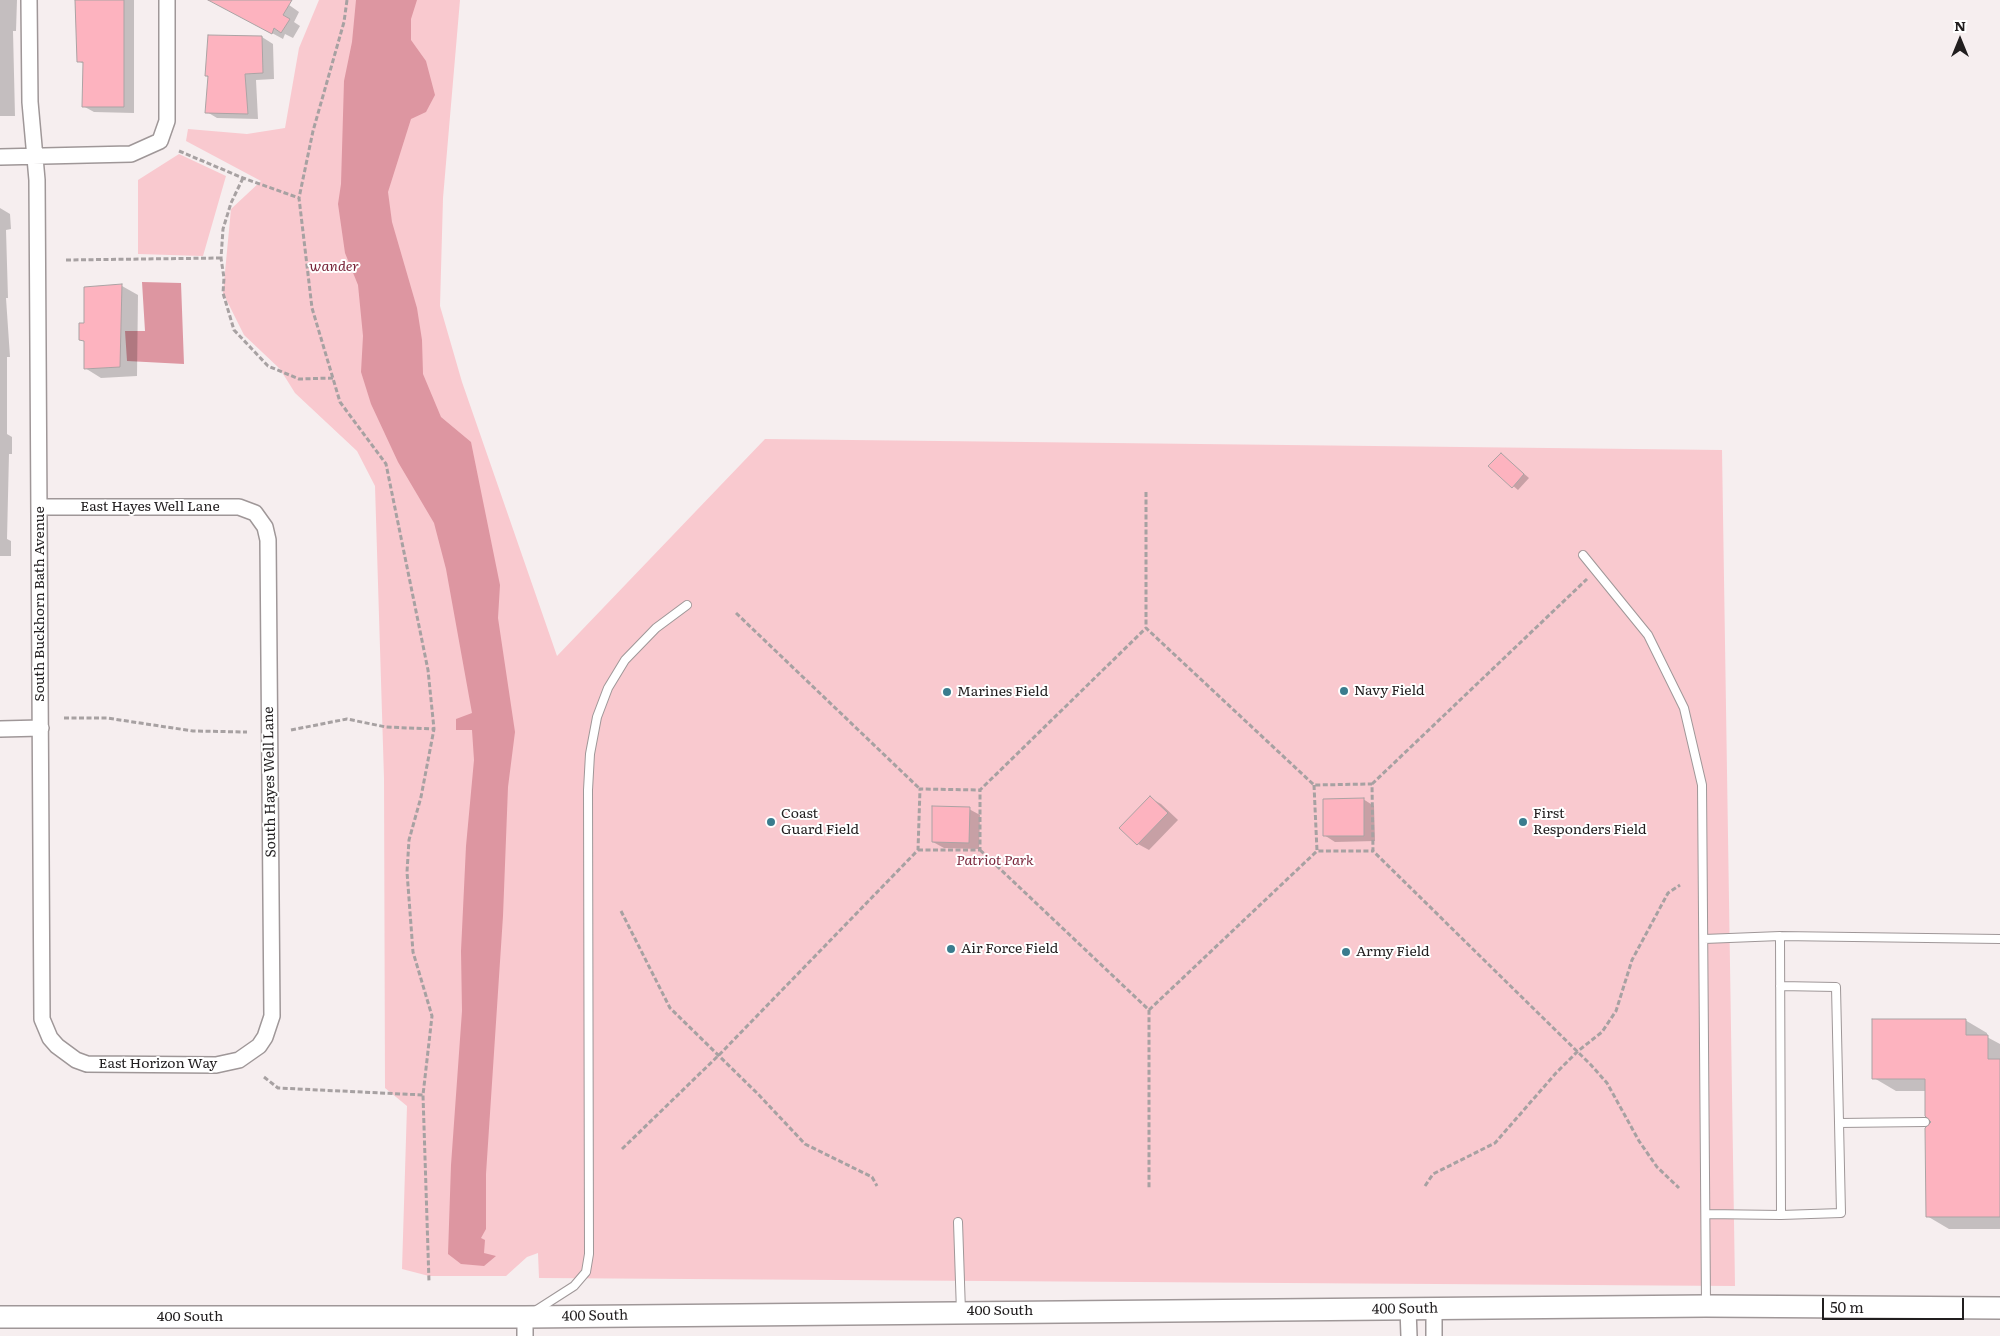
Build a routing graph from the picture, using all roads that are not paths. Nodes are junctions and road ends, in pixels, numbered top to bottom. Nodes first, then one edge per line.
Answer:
1 (29, 0) edge
2 (167, 0) edge
3 (0, 157) edge
4 (37, 157) junction
5 (39, 507) junction
6 (259, 517) joint
7 (1583, 555) dead end
8 (687, 605) dead end
9 (0, 728) edge
10 (41, 728) junction
11 (1780, 936) junction
12 (1704, 939) junction
13 (2000, 939) edge
14 (1780, 986) junction
15 (57, 1046) joint
16 (259, 1046) joint
17 (1925, 1122) dead end
18 (1839, 1123) junction
19 (1706, 1214) junction
20 (1781, 1215) junction
21 (958, 1222) dead end
22 (1706, 1306) junction
23 (1434, 1308) junction
24 (2000, 1308) edge
25 (1408, 1309) junction
26 (961, 1312) junction
27 (0, 1317) edge
28 (525, 1326) edge
29 (1409, 1336) edge
30 (1434, 1336) edge

1 - 4 street, South Buckhorn Bath Avenue
2 - 4 street
3 - 4 street
4 - 5 street, South Buckhorn Bath Avenue
5 - 6 street, East Hayes Well Lane
5 - 10 street, South Buckhorn Bath Avenue
6 - 16 street, South Hayes Well Lane
7 - 12 lane
8 - 28 lane
9 - 10 street
10 - 15 street, South Buckhorn Bath Avenue
11 - 12 lane
11 - 13 lane
11 - 14 lane
12 - 19 lane
14 - 18 lane
14 - 20 lane
15 - 16 street, East Horizon Way
17 - 18 lane
18 - 20 lane
19 - 20 lane
19 - 22 lane
21 - 26 lane
22 - 23 street, 400 South
22 - 24 street, 400 South
23 - 25 street, 400 South
23 - 30 street
25 - 26 street, 400 South
25 - 29 street
26 - 28 street, 400 South
27 - 28 street, 400 South

